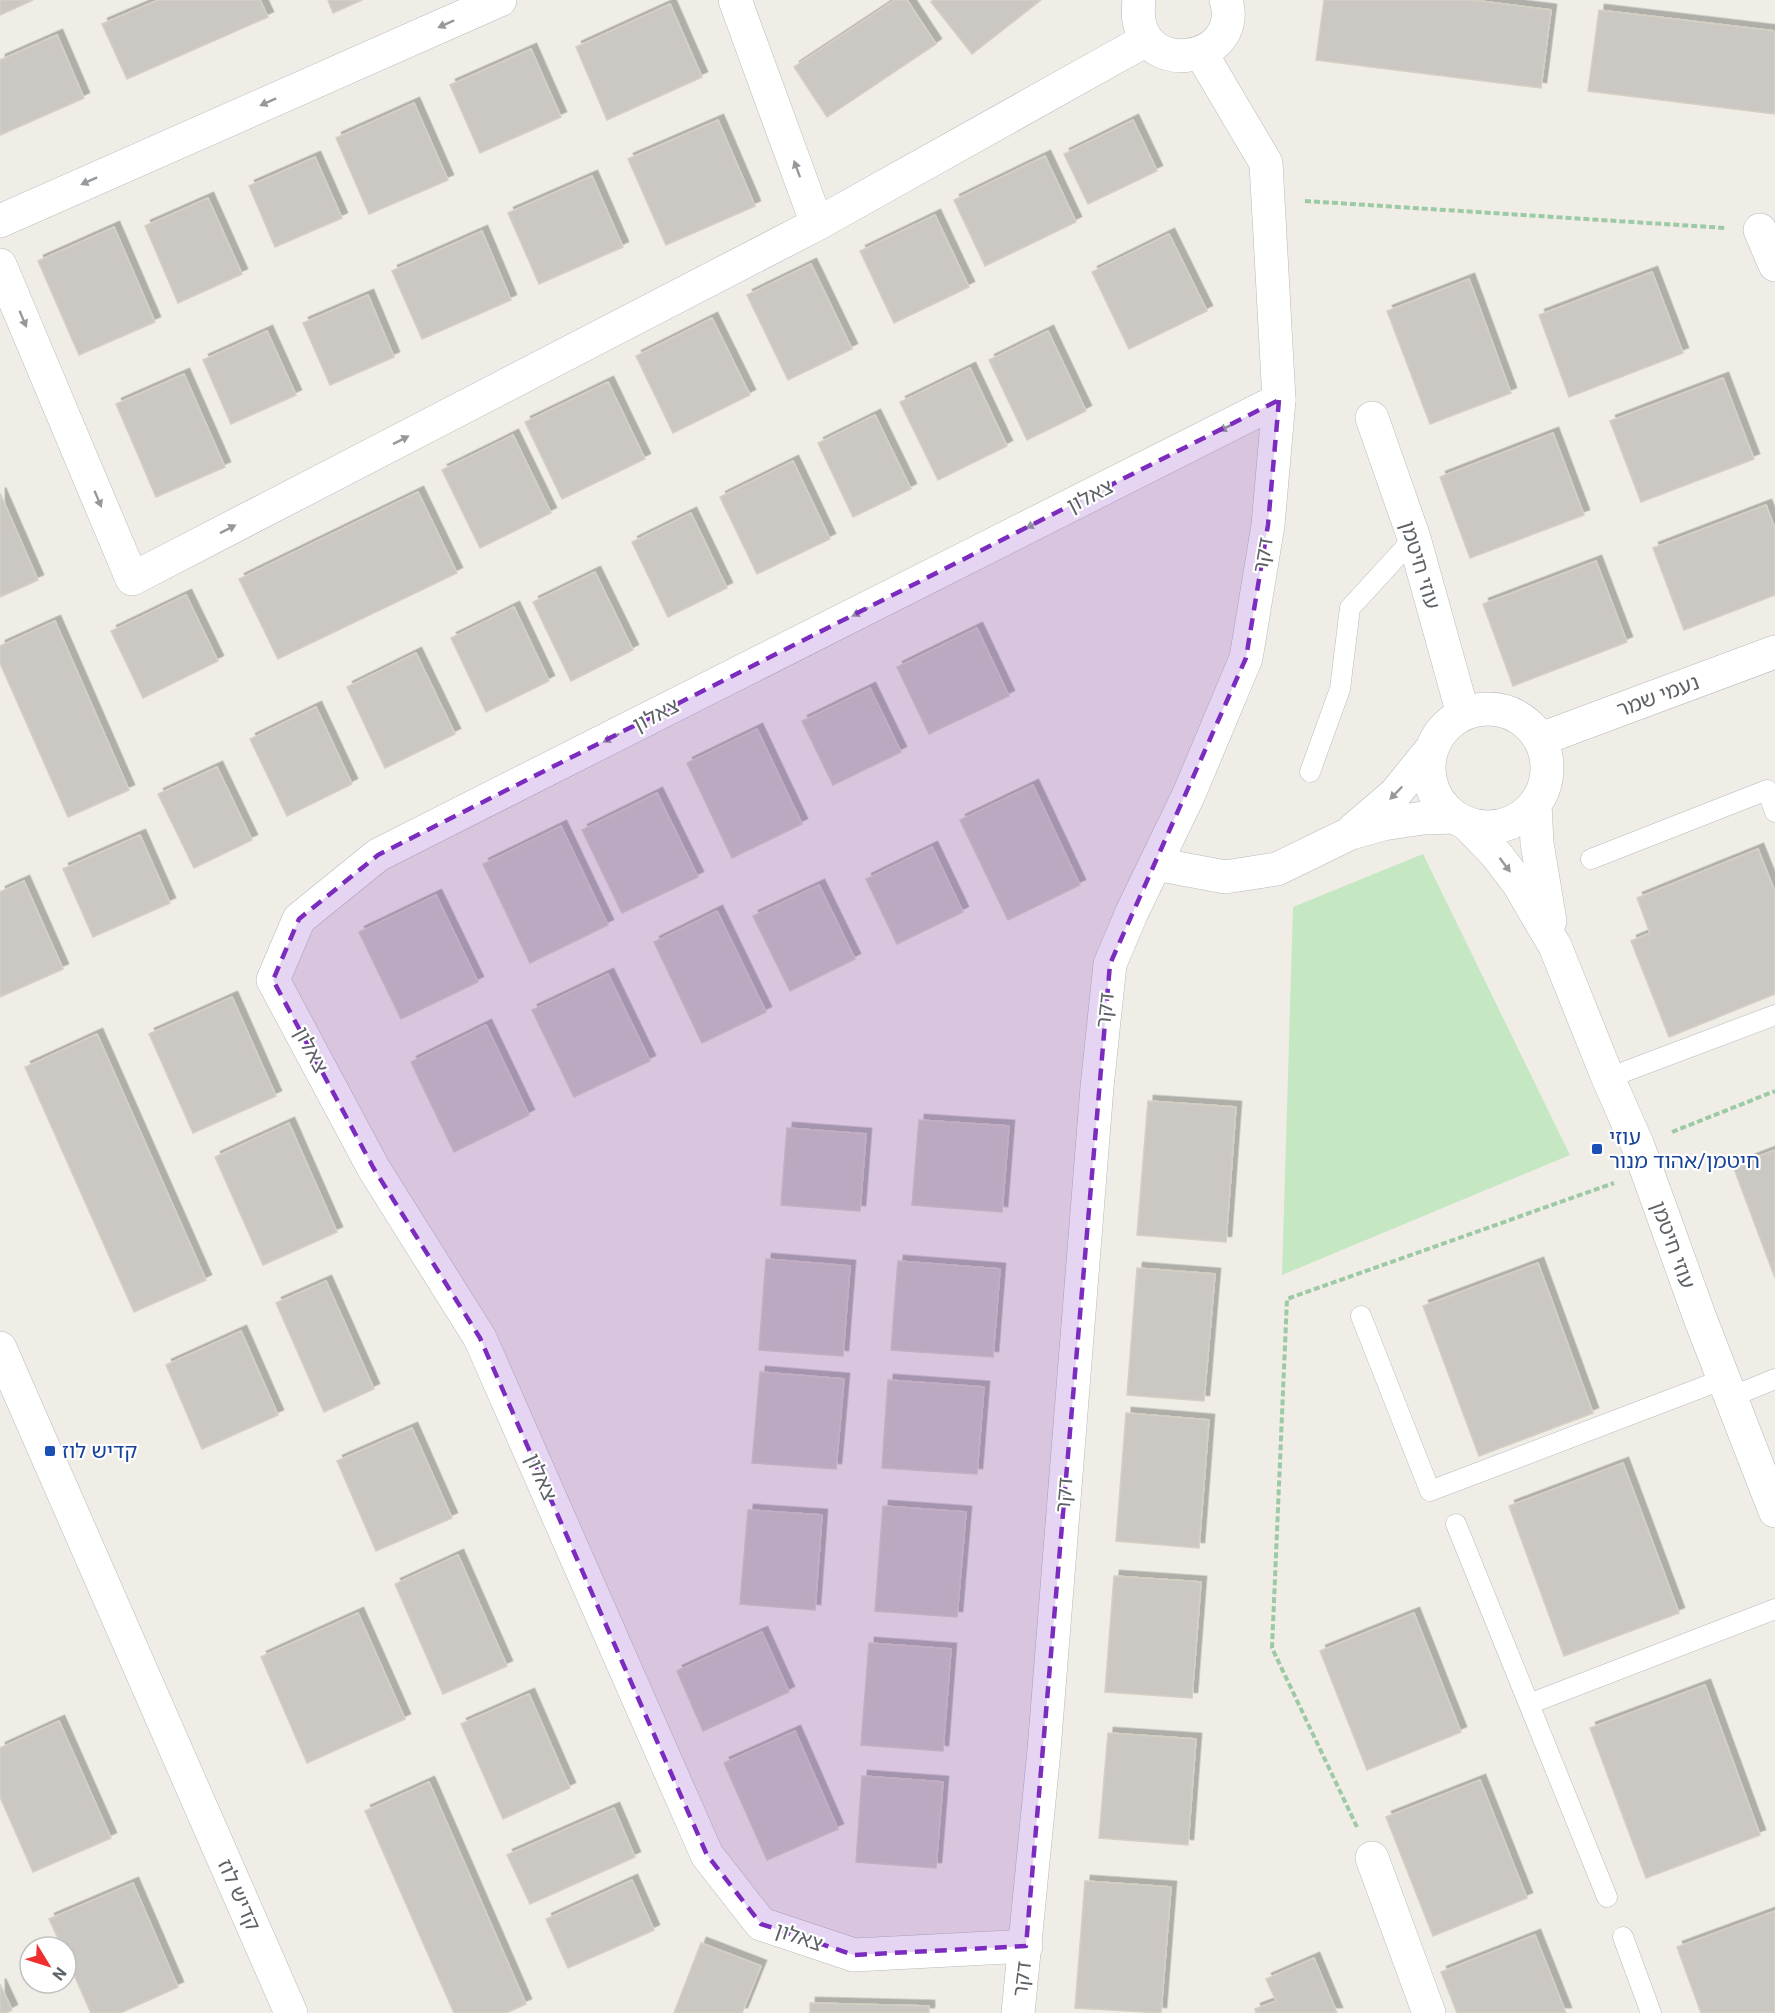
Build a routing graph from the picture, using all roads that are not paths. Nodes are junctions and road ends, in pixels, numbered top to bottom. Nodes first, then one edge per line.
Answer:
1 (500, 0) edge
2 (735, 0) edge
3 (1139, 0) edge
4 (1226, 0) edge
5 (1146, 40) junction
6 (1201, 53) junction
7 (0, 221) edge
8 (817, 224) junction
9 (1760, 230) road end
10 (0, 265) edge
11 (1775, 265) edge
12 (1280, 400) junction
13 (1372, 418) dead end
14 (1414, 538) junction
15 (1775, 652) edge
16 (1463, 714) junction
17 (1541, 739) junction
18 (1433, 747) junction
19 (1310, 772) dead end
20 (1535, 804) junction
21 (1775, 812) edge
22 (1460, 819) junction
23 (1343, 837) junction
24 (1591, 859) dead end
25 (1156, 864) junction
26 (1556, 946) junction
27 (1775, 1015) edge
28 (1608, 1078) junction
29 (1361, 1316) dead end
30 (0, 1348) edge
31 (1775, 1379) edge
32 (1727, 1388) junction
33 (1768, 1477) edge
34 (1775, 1511) edge
35 (1455, 1524) dead end
36 (1775, 1609) edge
37 (1529, 1704) junction
38 (1372, 1858) road end
39 (1607, 1897) dead end
40 (1623, 1937) dead end
41 (1026, 1946) junction
42 (291, 2013) edge
43 (1018, 2013) edge
44 (1429, 2013) edge
45 (1651, 2013) edge

1 -> 7 street
8 -> 2 street
3 - 5 street
4 - 6 street
5 - 6 street
5 - 8 street
6 - 12 street, דקר
10 -> 8 street
9 - 11 street
12 - 25 street, דקר
12 -> 41 street, צאלון
13 - 14 street, עוזי חיטמן
14 - 16 street, עוזי חיטמן
14 - 19 lane
15 - 17 street, נעמי שמר
16 - 17 street
16 - 18 street
17 - 20 street
18 - 22 street
18 -> 23 street
20 - 22 street
20 - 26 street, עוזי חיטמן
21 - 24 lane
22 - 23 street
22 -> 26 street, עוזי חיטמן
23 - 25 street
25 - 41 street, דקר
26 - 28 street, עוזי חיטמן
27 - 28 lane
28 - 32 street, עוזי חיטמן
29 - 32 lane
30 - 42 street, קדיש לוז
31 - 32 lane
32 - 33 street, עוזי חיטמן
33 - 34 street, עוזי חיטמן
35 - 37 lane
36 - 37 lane
37 - 39 lane
38 - 44 street
40 - 45 lane
41 - 43 street, דקר

